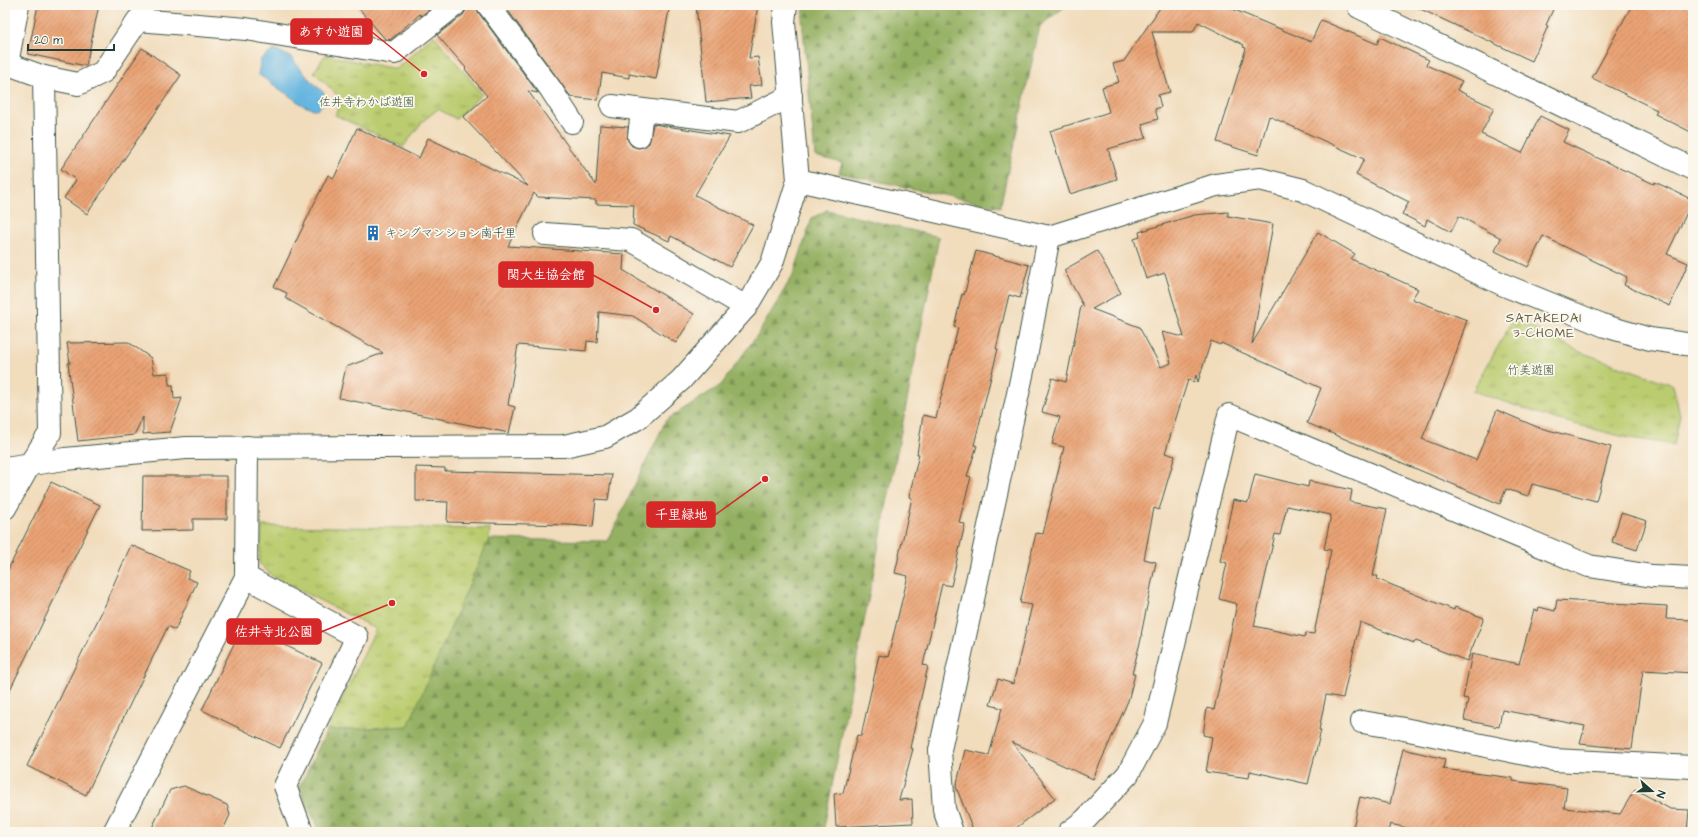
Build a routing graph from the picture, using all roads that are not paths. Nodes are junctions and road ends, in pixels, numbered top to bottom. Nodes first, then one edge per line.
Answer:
1 (18, 5) edge
2 (455, 5) edge
3 (488, 5) edge
4 (786, 5) edge
5 (1358, 6) edge
6 (6, 63) edge
7 (44, 77) junction
8 (791, 96) junction
9 (612, 106) dead end
10 (642, 110) junction
11 (572, 122) dead end
12 (639, 136) dead end
13 (1693, 169) edge
14 (798, 180) junction
15 (545, 234) dead end
16 (1049, 238) junction
17 (746, 307) junction
18 (1693, 345) edge
19 (247, 447) junction
20 (30, 464) junction
21 (5, 468) edge
22 (5, 508) edge
23 (246, 577) junction
24 (1693, 578) edge
25 (1362, 722) dead end
26 (1693, 767) edge
27 (114, 832) edge
28 (301, 832) edge
29 (952, 832) edge
30 (1069, 832) edge

1 - 6 street
2 - 7 street
3 - 11 street
4 - 8 street
5 - 13 street
6 - 7 street
7 - 20 street
8 - 10 street
8 - 14 street
9 - 10 street
10 - 12 street
14 - 16 street
14 - 17 street
15 - 17 street
16 - 18 street
16 - 29 street
17 - 19 street
19 - 20 street
19 - 23 street
20 - 21 street
20 - 22 street
23 - 27 street
23 - 28 street
24 - 30 street
25 - 26 street

